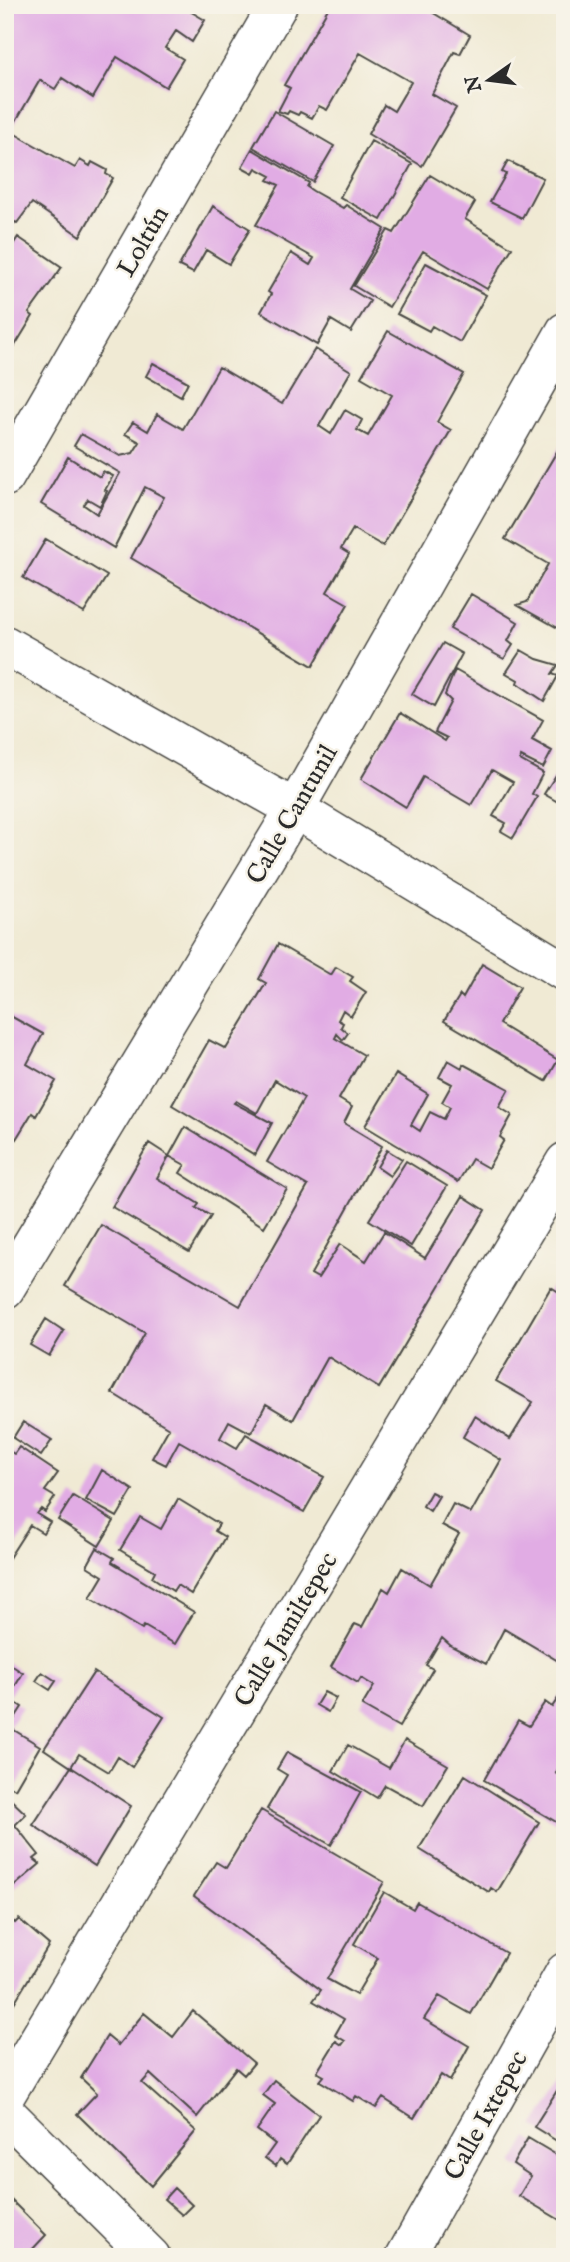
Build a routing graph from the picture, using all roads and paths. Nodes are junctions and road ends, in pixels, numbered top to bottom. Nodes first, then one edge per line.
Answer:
1 (278, 5) edge
2 (565, 332) edge
3 (5, 477) edge
4 (5, 645) edge
5 (295, 809) junction
6 (565, 972) edge
7 (565, 1162) edge
8 (5, 1289) edge
9 (565, 1972) edge
10 (5, 2096) edge
11 (5, 2112) edge
12 (150, 2257) edge
13 (405, 2257) edge

1 - 3 street, Loltún
2 - 5 street, Calle Cantunil
4 - 5 street
5 - 6 street
5 - 8 street, Calle Cantunil
7 - 10 street, Calle Jamiltepec
9 - 13 street, Calle Ixtepec
11 - 12 street

